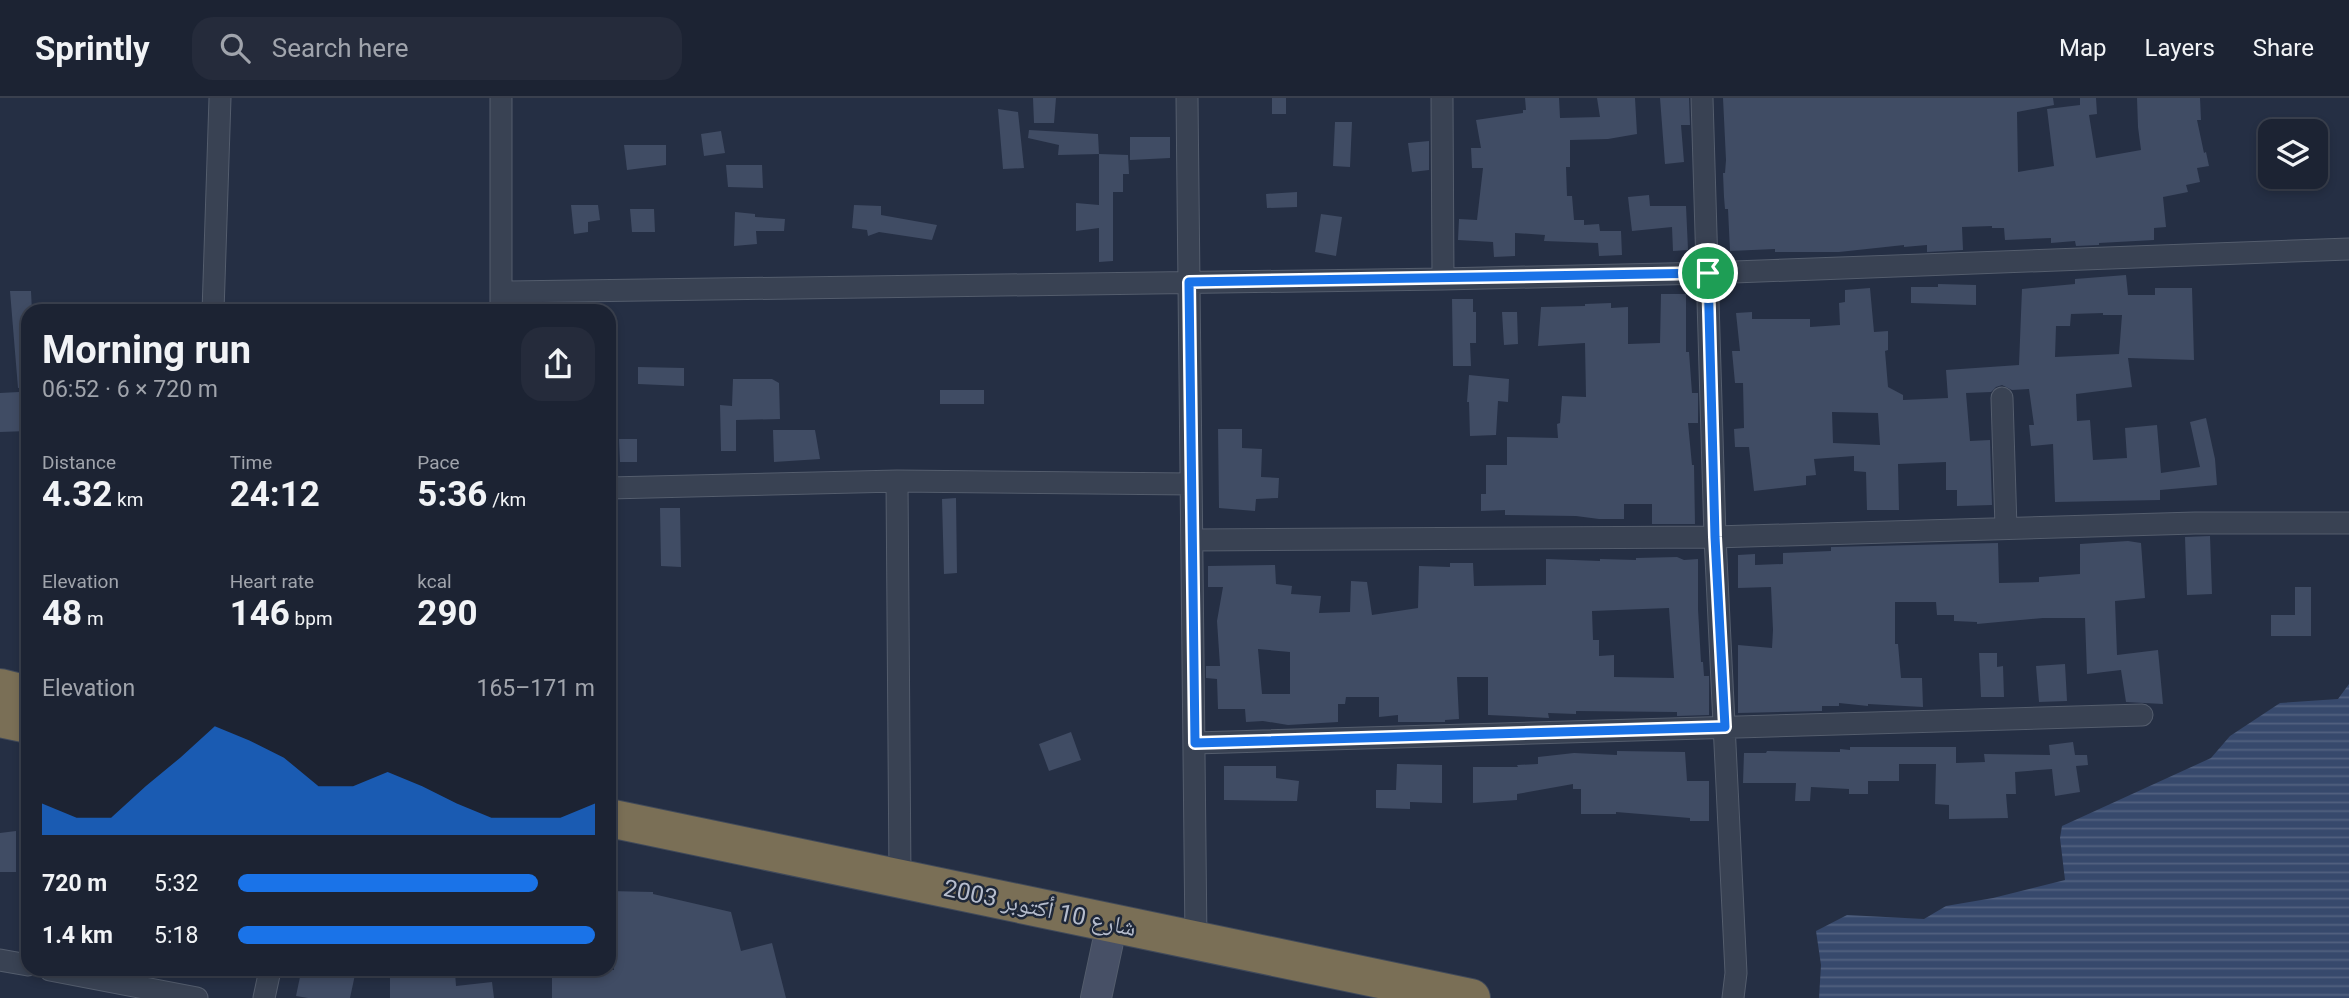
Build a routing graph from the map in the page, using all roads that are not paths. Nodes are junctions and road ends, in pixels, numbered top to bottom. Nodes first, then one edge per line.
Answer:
1 (220, 98) edge
2 (501, 98) edge
3 (1187, 98) edge
4 (1442, 98) edge
5 (1702, 98) edge
6 (2349, 249) edge
7 (1708, 273) junction
8 (1443, 279) junction
9 (1189, 282) junction
10 (501, 302) edge
11 (213, 304) edge
12 (2002, 398) dead end
13 (897, 481) junction
14 (1191, 484) junction
15 (616, 488) edge
16 (2349, 523) edge
17 (2006, 528) junction
18 (1715, 537) junction
19 (1192, 540) junction
20 (7, 695) edge
21 (21, 714) edge
22 (2142, 715) dead end
23 (1725, 727) junction
24 (1195, 743) junction
25 (616, 819) edge
26 (616, 845) edge
27 (900, 879) junction
28 (1109, 936) junction
29 (1196, 941) junction
30 (0, 960) edge
31 (21, 964) edge
32 (82, 976) edge
33 (269, 976) edge
34 (197, 998) edge
35 (264, 998) edge
36 (1096, 998) edge
37 (1342, 998) edge
38 (1471, 998) edge
39 (1733, 998) edge

1 - 11 street
2 - 10 street
3 - 9 street
4 - 8 street
5 - 7 street
6 - 7 street
7 - 8 street
7 - 18 street
8 - 9 street
9 - 10 street
9 - 14 street
12 - 17 street
13 - 14 street
13 - 15 street
13 - 27 street
14 - 19 street
16 - 17 street
17 - 18 street
18 - 19 street
18 - 23 street
19 - 24 street
20 - 21 highway
22 - 23 street
23 - 24 street
23 - 39 street
24 - 29 street
25 - 27 highway, شارع 10 أكتوبر 2003
26 - 28 highway, شارع 10 أكتوبر 2003
27 - 28 highway, شارع 10 أكتوبر 2003
28 - 29 highway, شارع 10 أكتوبر 2003
28 - 36 street
28 - 37 highway, شارع 10 أكتوبر 2003
29 - 38 highway, شارع 10 أكتوبر 2003
30 - 31 street
32 - 34 street
33 - 35 street

